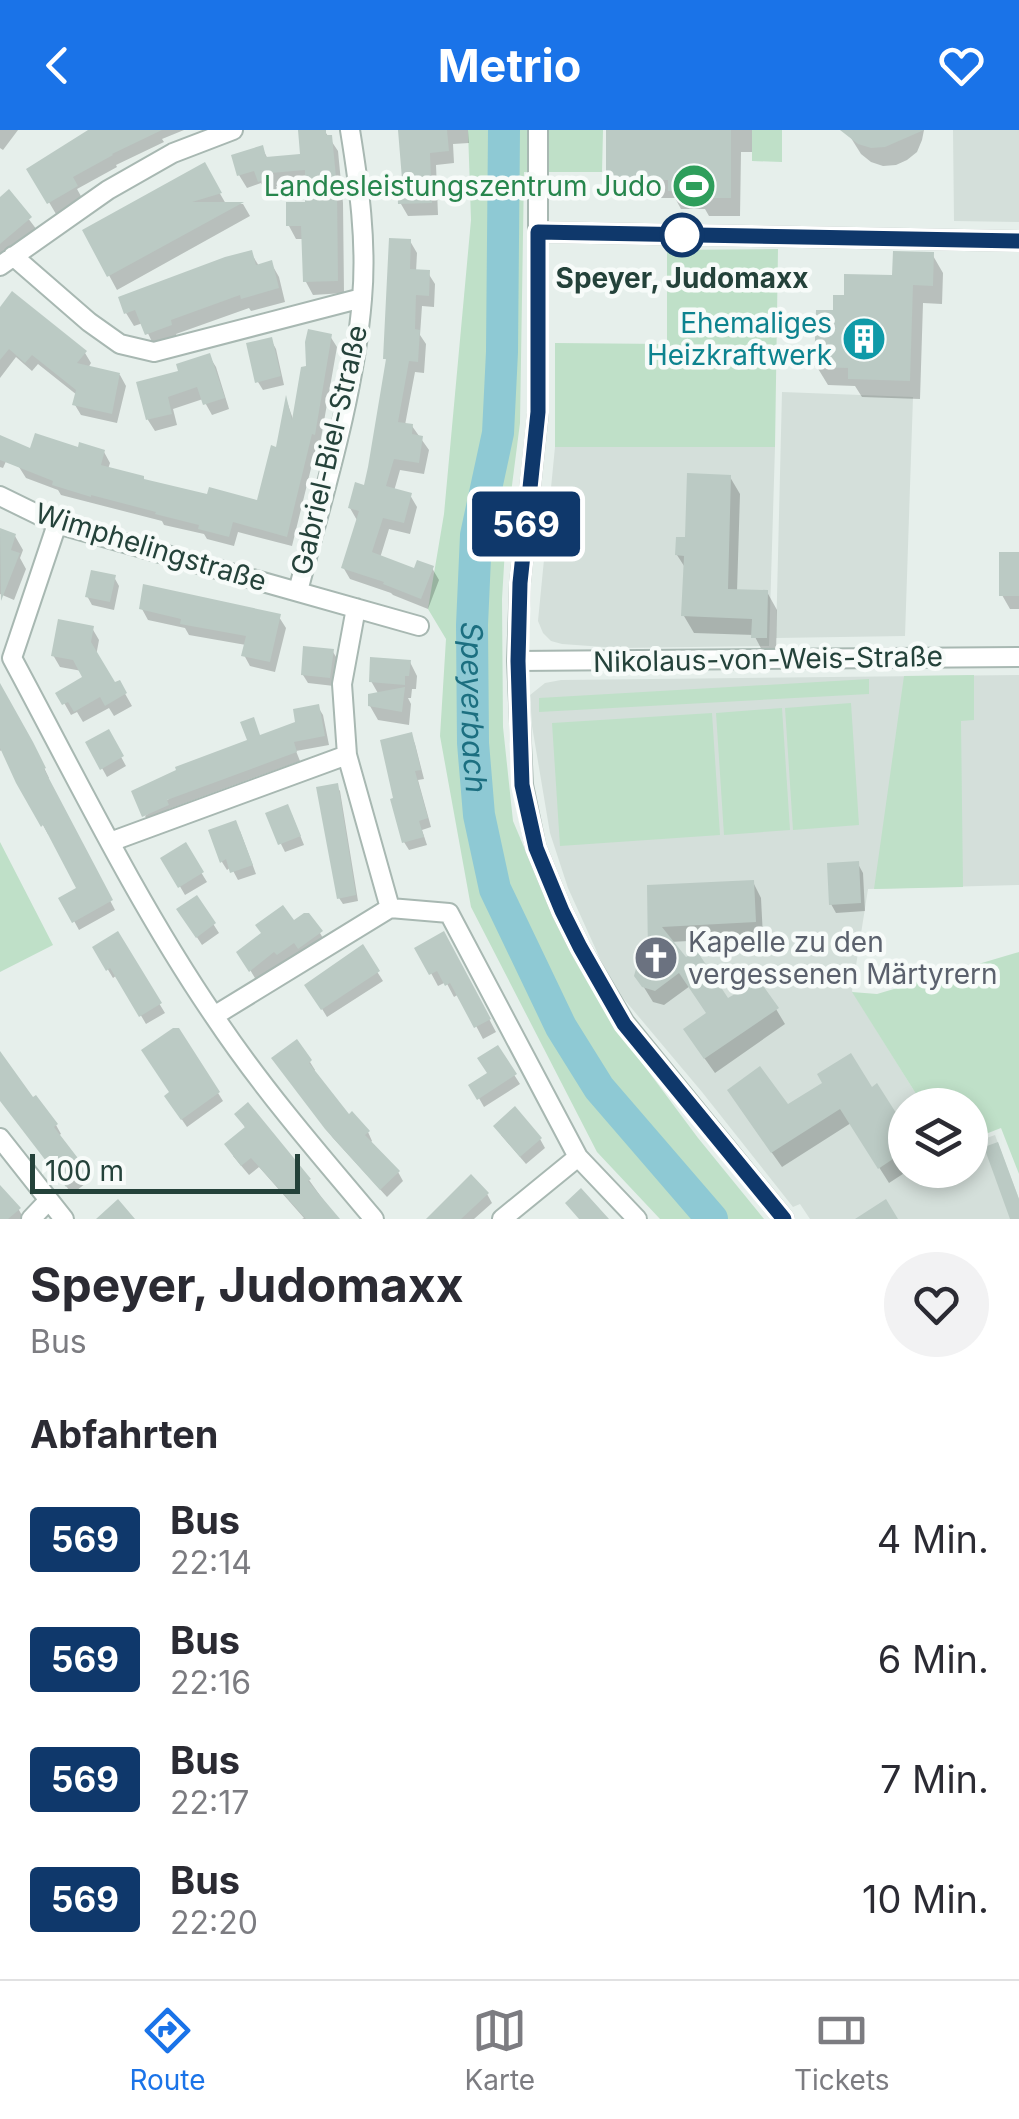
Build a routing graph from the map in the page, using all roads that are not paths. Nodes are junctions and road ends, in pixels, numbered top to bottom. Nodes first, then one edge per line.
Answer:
1 (233, 130) edge
2 (350, 130) edge
3 (538, 130) edge
4 (538, 232) junction
5 (1019, 241) edge
6 (6, 261) edge
7 (362, 298) junction
8 (0, 496) edge
9 (57, 524) junction
10 (298, 591) junction
11 (356, 608) junction
12 (419, 626) dead end
13 (1019, 656) edge
14 (6, 660) edge
15 (518, 661) junction
16 (347, 755) junction
17 (110, 842) junction
18 (390, 908) junction
19 (214, 1016) junction
20 (0, 1138) edge
21 (578, 1157) junction
22 (48, 1200) junction
23 (31, 1219) edge
24 (64, 1219) edge
25 (374, 1219) edge
26 (502, 1219) edge
27 (636, 1219) edge
28 (784, 1219) edge

1 - 6 street
2 - 7 street, Gabriel-Biel-Straße
3 - 4 street
4 - 5 street
4 - 15 street
6 - 7 street
7 - 10 street, Gabriel-Biel-Straße
8 - 9 street, Wimphelingstraße
9 - 10 street, Wimphelingstraße
9 - 14 street
10 - 11 street, Wimphelingstraße
11 - 12 street, Wimphelingstraße
11 - 16 street
13 - 15 street, Nikolaus-von-Weis-Straße
14 - 17 street
15 - 28 street
16 - 17 street
16 - 18 street
17 - 19 street
18 - 19 street
18 - 21 street
19 - 25 street
20 - 22 street
21 - 26 street
21 - 27 street
22 - 23 street
22 - 24 street

